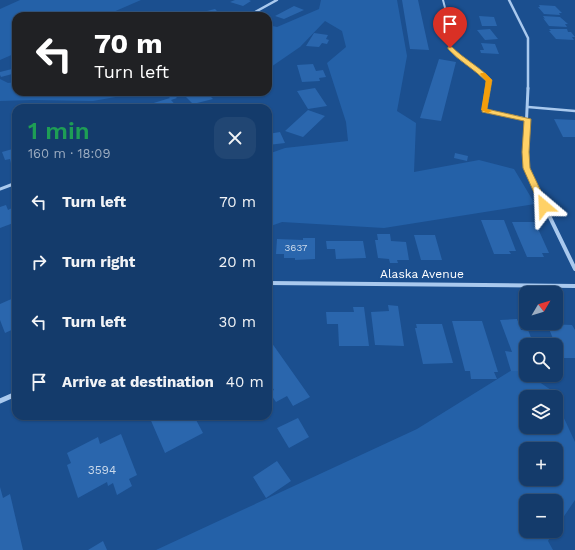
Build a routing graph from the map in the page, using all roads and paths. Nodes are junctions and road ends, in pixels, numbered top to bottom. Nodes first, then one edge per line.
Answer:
1 (277, 0) edge
2 (443, 0) edge
3 (509, 0) edge
4 (255, 12) edge
5 (528, 107) junction
6 (575, 111) edge
7 (527, 119) junction
8 (12, 184) edge
9 (0, 189) edge
10 (575, 269) edge
11 (272, 283) edge
12 (575, 286) edge
13 (12, 396) edge
14 (0, 401) edge

1 - 4 street
2 - 7 lane
3 - 5 street
5 - 6 lane
5 - 7 street
7 - 10 street
8 - 9 street
11 - 12 street, Alaska Avenue
13 - 14 street

